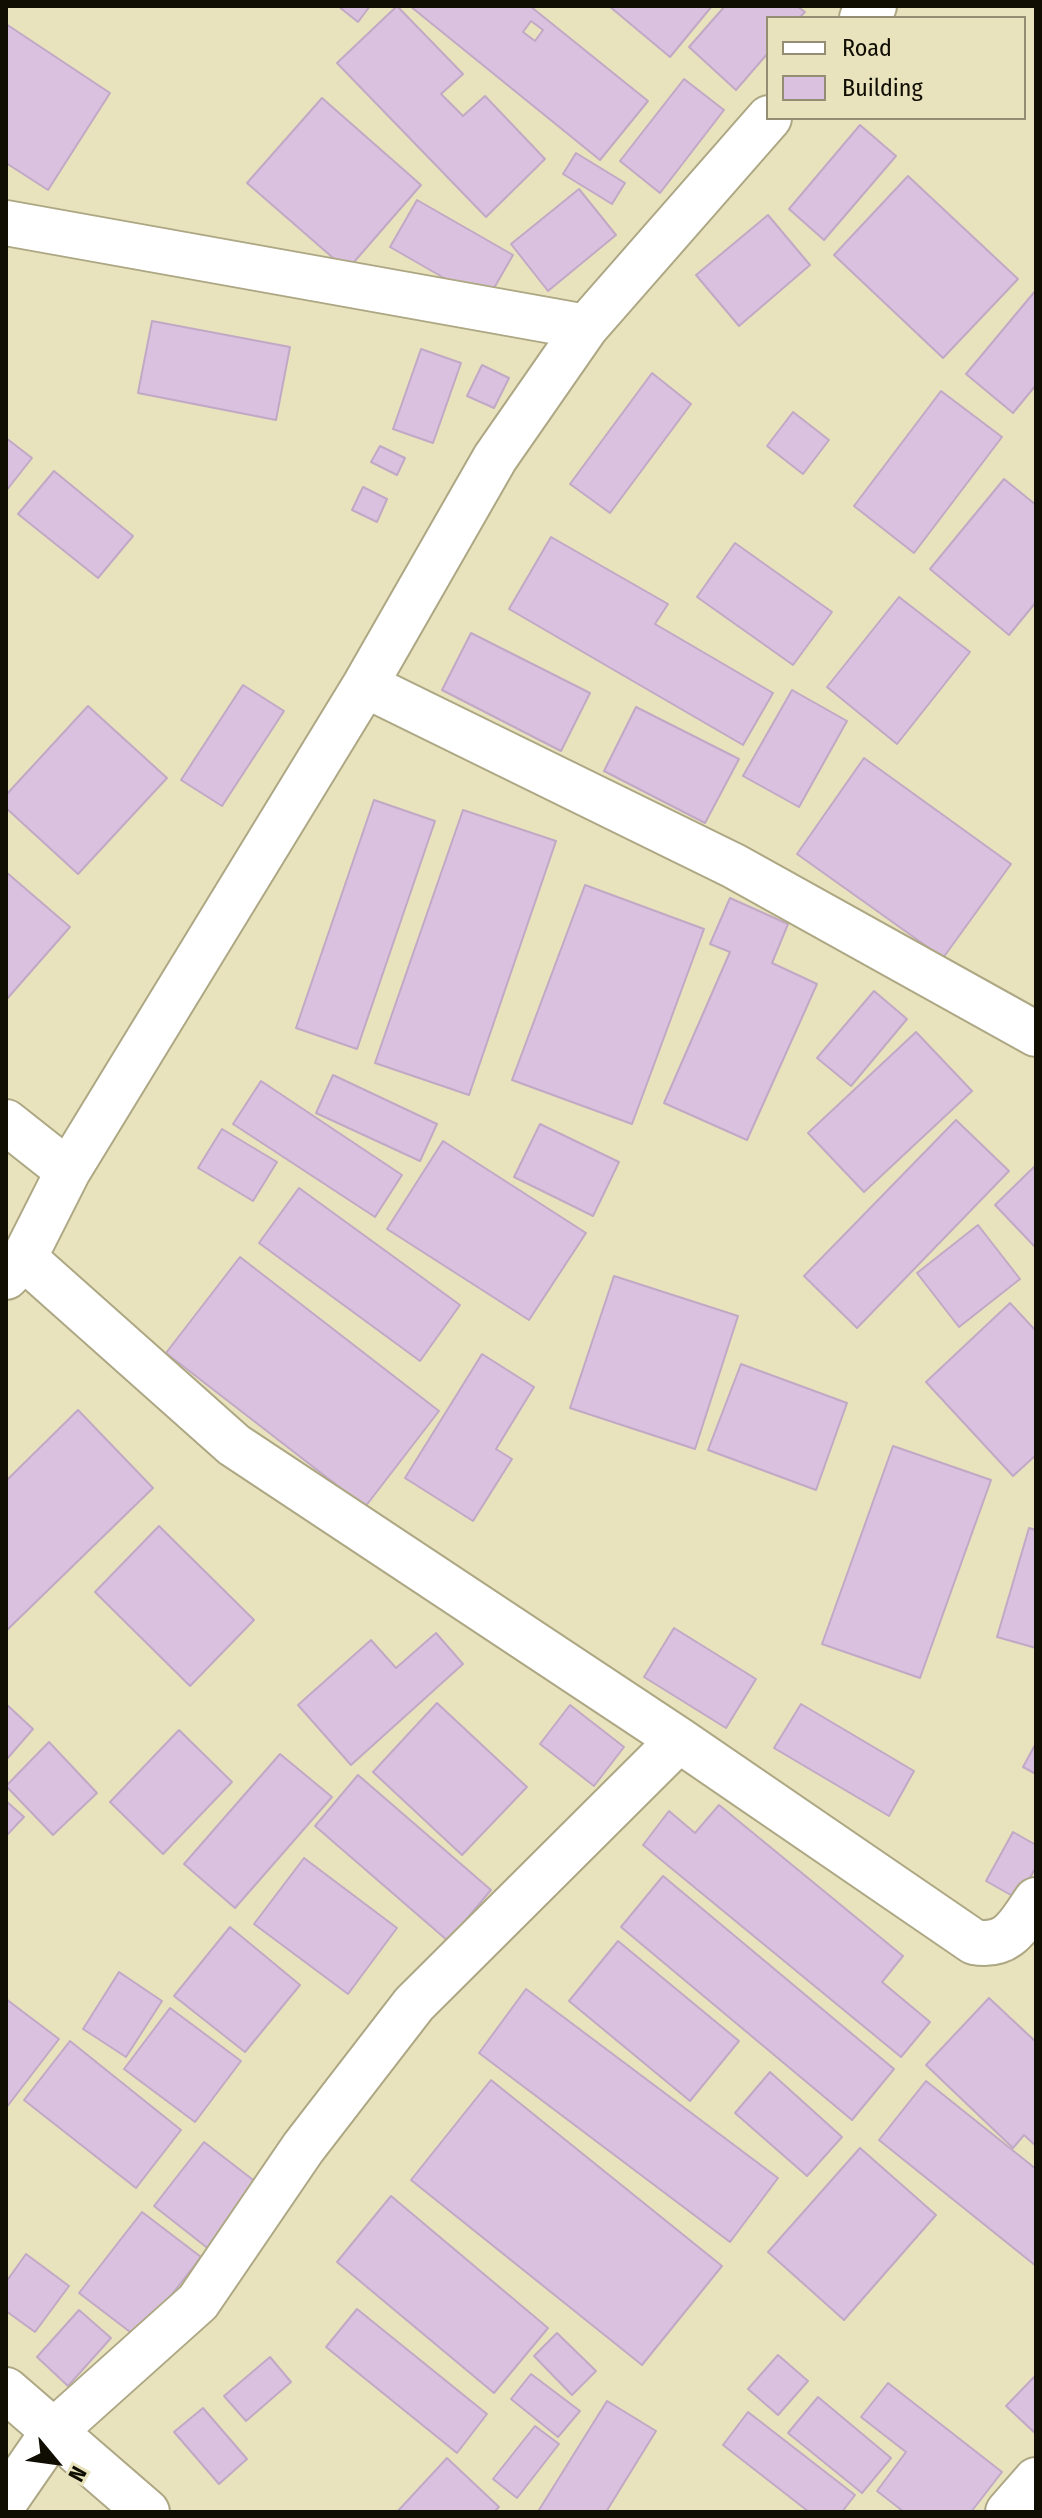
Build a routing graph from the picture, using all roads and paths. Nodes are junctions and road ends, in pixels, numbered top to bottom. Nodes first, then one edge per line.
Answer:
1 (767, 120) edge
2 (6, 223) edge
3 (586, 327) junction
4 (365, 685) junction
5 (1029, 1017) edge
6 (6, 1122) edge
7 (68, 1171) junction
8 (15, 1267) edge
9 (679, 1740) junction
10 (1036, 1900) edge
11 (6, 2390) edge
12 (53, 2432) junction
13 (1036, 2480) edge
14 (6, 2500) edge
15 (147, 2512) edge
16 (1008, 2512) edge

1 - 3 street
2 - 3 street
3 - 4 street
4 - 5 street
4 - 7 street
6 - 7 street
7 - 8 street
8 - 9 street
9 - 10 street
9 - 12 street
11 - 12 street
12 - 14 street
12 - 15 street
13 - 16 street

